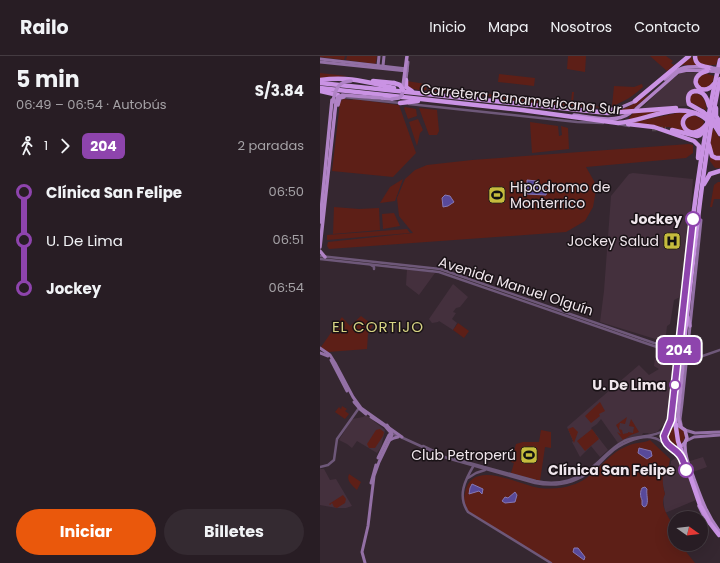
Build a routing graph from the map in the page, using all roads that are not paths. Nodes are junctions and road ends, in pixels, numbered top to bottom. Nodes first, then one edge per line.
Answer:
1 (379, 56) edge
2 (384, 56) edge
3 (407, 56) edge
4 (689, 56) edge
5 (695, 56) edge
6 (719, 56) edge
7 (320, 59) edge
8 (320, 62) edge
9 (720, 64) edge
10 (378, 67) junction
11 (383, 67) junction
12 (405, 70) junction
13 (710, 70) junction
14 (720, 72) edge
15 (320, 80) edge
16 (361, 80) junction
17 (404, 80) junction
18 (718, 80) edge
19 (320, 83) edge
20 (372, 84) junction
21 (387, 87) junction
22 (719, 88) edge
23 (321, 90) edge
24 (405, 91) junction
25 (418, 93) junction
26 (335, 95) junction
27 (344, 97) junction
28 (382, 98) junction
29 (716, 99) junction
30 (424, 100) junction
31 (635, 101) junction
32 (335, 102) junction
33 (400, 103) junction
34 (636, 108) dead end
35 (709, 109) junction
36 (599, 112) junction
37 (630, 113) dead end
38 (697, 113) junction
39 (555, 114) junction
40 (703, 114) junction
41 (586, 119) junction
42 (577, 122) junction
43 (618, 123) junction
44 (644, 125) junction
45 (718, 125) edge
46 (706, 126) junction
47 (666, 129) tunnel mouth
48 (720, 134) edge
49 (708, 137) junction
50 (326, 157) junction
51 (720, 158) edge
52 (720, 171) edge
53 (328, 173) junction
54 (698, 181) junction
55 (701, 192) junction
56 (321, 194) edge
57 (703, 203) dead end
58 (320, 222) edge
59 (320, 238) edge
60 (320, 247) edge
61 (320, 251) edge
62 (696, 252) junction
63 (325, 257) junction
64 (320, 258) edge
65 (371, 265) junction
66 (418, 268) junction
67 (374, 269) dead end
68 (689, 304) junction
69 (688, 317) junction
70 (690, 326) junction
71 (681, 327) junction
72 (679, 348) junction
73 (720, 350) edge
74 (320, 351) edge
75 (687, 359) junction
76 (678, 389) junction
77 (359, 408) junction
78 (378, 422) junction
79 (387, 425) junction
80 (682, 426) junction
81 (668, 427) junction
82 (685, 430) junction
83 (720, 432) edge
84 (391, 433) junction
85 (720, 435) edge
86 (398, 437) junction
87 (402, 437) junction
88 (685, 442) junction
89 (386, 443) junction
90 (671, 447) junction
91 (465, 464) junction
92 (475, 466) junction
93 (320, 467) edge
94 (483, 470) junction
95 (689, 473) junction
96 (469, 476) junction
97 (720, 535) edge
98 (364, 563) edge
99 (551, 563) edge

1 - 10 main road
2 - 11 main road
3 - 12 main road
3 - 24 main road, bridge
4 - 31 highway
5 - 13 highway
6 - 9 highway
7 - 10 main road
8 - 10 main road
9 - 13 main road, bridge
9 - 18 highway
10 - 11 main road
11 - 12 main road
12 - 17 main road
13 - 14 main road, bridge
13 - 18 highway
13 - 31 main road
13 - 34 main road
15 - 16 highway
16 - 20 highway
16 - 24 highway, bridge
17 - 21 highway
17 - 25 highway
18 - 22 highway
18 - 35 highway
19 - 24 highway, Carretera Panamericana Sur
20 - 21 highway
20 - 32 main road, bridge
21 - 24 highway
22 - 29 highway
23 - 26 highway
23 - 28 highway, bridge
23 - 30 highway, Carretera Panamericana Sur
24 - 25 highway, Carretera Panamericana Sur
24 - 28 main road, bridge
25 - 36 highway, Carretera Panamericana Sur
26 - 27 street
26 - 50 main road
27 - 33 street
27 - 53 main road
28 - 32 main road, bridge
29 - 45 highway
29 - 49 highway
30 - 33 highway
30 - 39 highway, Carretera Panamericana Sur
31 - 36 main road
32 - 50 main road
32 - 53 main road
33 - 42 street
35 - 40 highway
35 - 46 highway
36 - 40 highway, Carretera Panamericana Sur
37 - 39 main road
38 - 40 highway, Carretera Panamericana Sur
38 - 43 highway, Carretera Panamericana Sur
38 - 46 highway
39 - 41 highway, Carretera Panamericana Sur
40 - 45 highway, Carretera Panamericana Sur, bridge
41 - 42 highway
41 - 43 highway, Carretera Panamericana Sur
42 - 44 street
43 - 44 highway
44 - 54 highway
45 - 48 highway
46 - 47 highway
46 - 54 highway
49 - 51 highway
49 - 55 highway
50 - 56 main road
52 - 55 highway
53 - 59 main road
54 - 71 highway
55 - 57 highway
55 - 62 highway
56 - 58 main road
59 - 60 main road
61 - 63 main road
62 - 68 highway
62 - 70 main road
63 - 64 street, Avenida Manuel Olguín
63 - 66 street, Avenida Manuel Olguín
64 - 65 street, Avenida Manuel Olguín
65 - 66 street, Avenida Manuel Olguín
65 - 67 street
66 - 72 street, Avenida Manuel Olguín
68 - 69 main road
68 - 76 highway
69 - 70 main road
69 - 80 main road
70 - 75 main road
71 - 72 main road
71 - 76 highway
72 - 81 main road
73 - 75 street
74 - 77 main road
74 - 79 main road
75 - 80 main road
76 - 97 highway, bridge
77 - 78 main road
77 - 93 street
78 - 84 main road
78 - 89 main road
79 - 84 main road
79 - 87 main road
80 - 81 main road
80 - 82 main road
81 - 90 main road
81 - 92 street
82 - 83 main road
82 - 88 main road
84 - 86 street
84 - 87 street
84 - 89 main road
85 - 88 main road
86 - 89 main road
86 - 91 street
87 - 92 street
88 - 90 main road
88 - 95 main road
89 - 98 main road
90 - 94 street
90 - 95 main road
91 - 92 street
91 - 96 street
92 - 94 street
92 - 96 street
94 - 96 street
95 - 97 main road
95 - 97 main road
96 - 99 street

